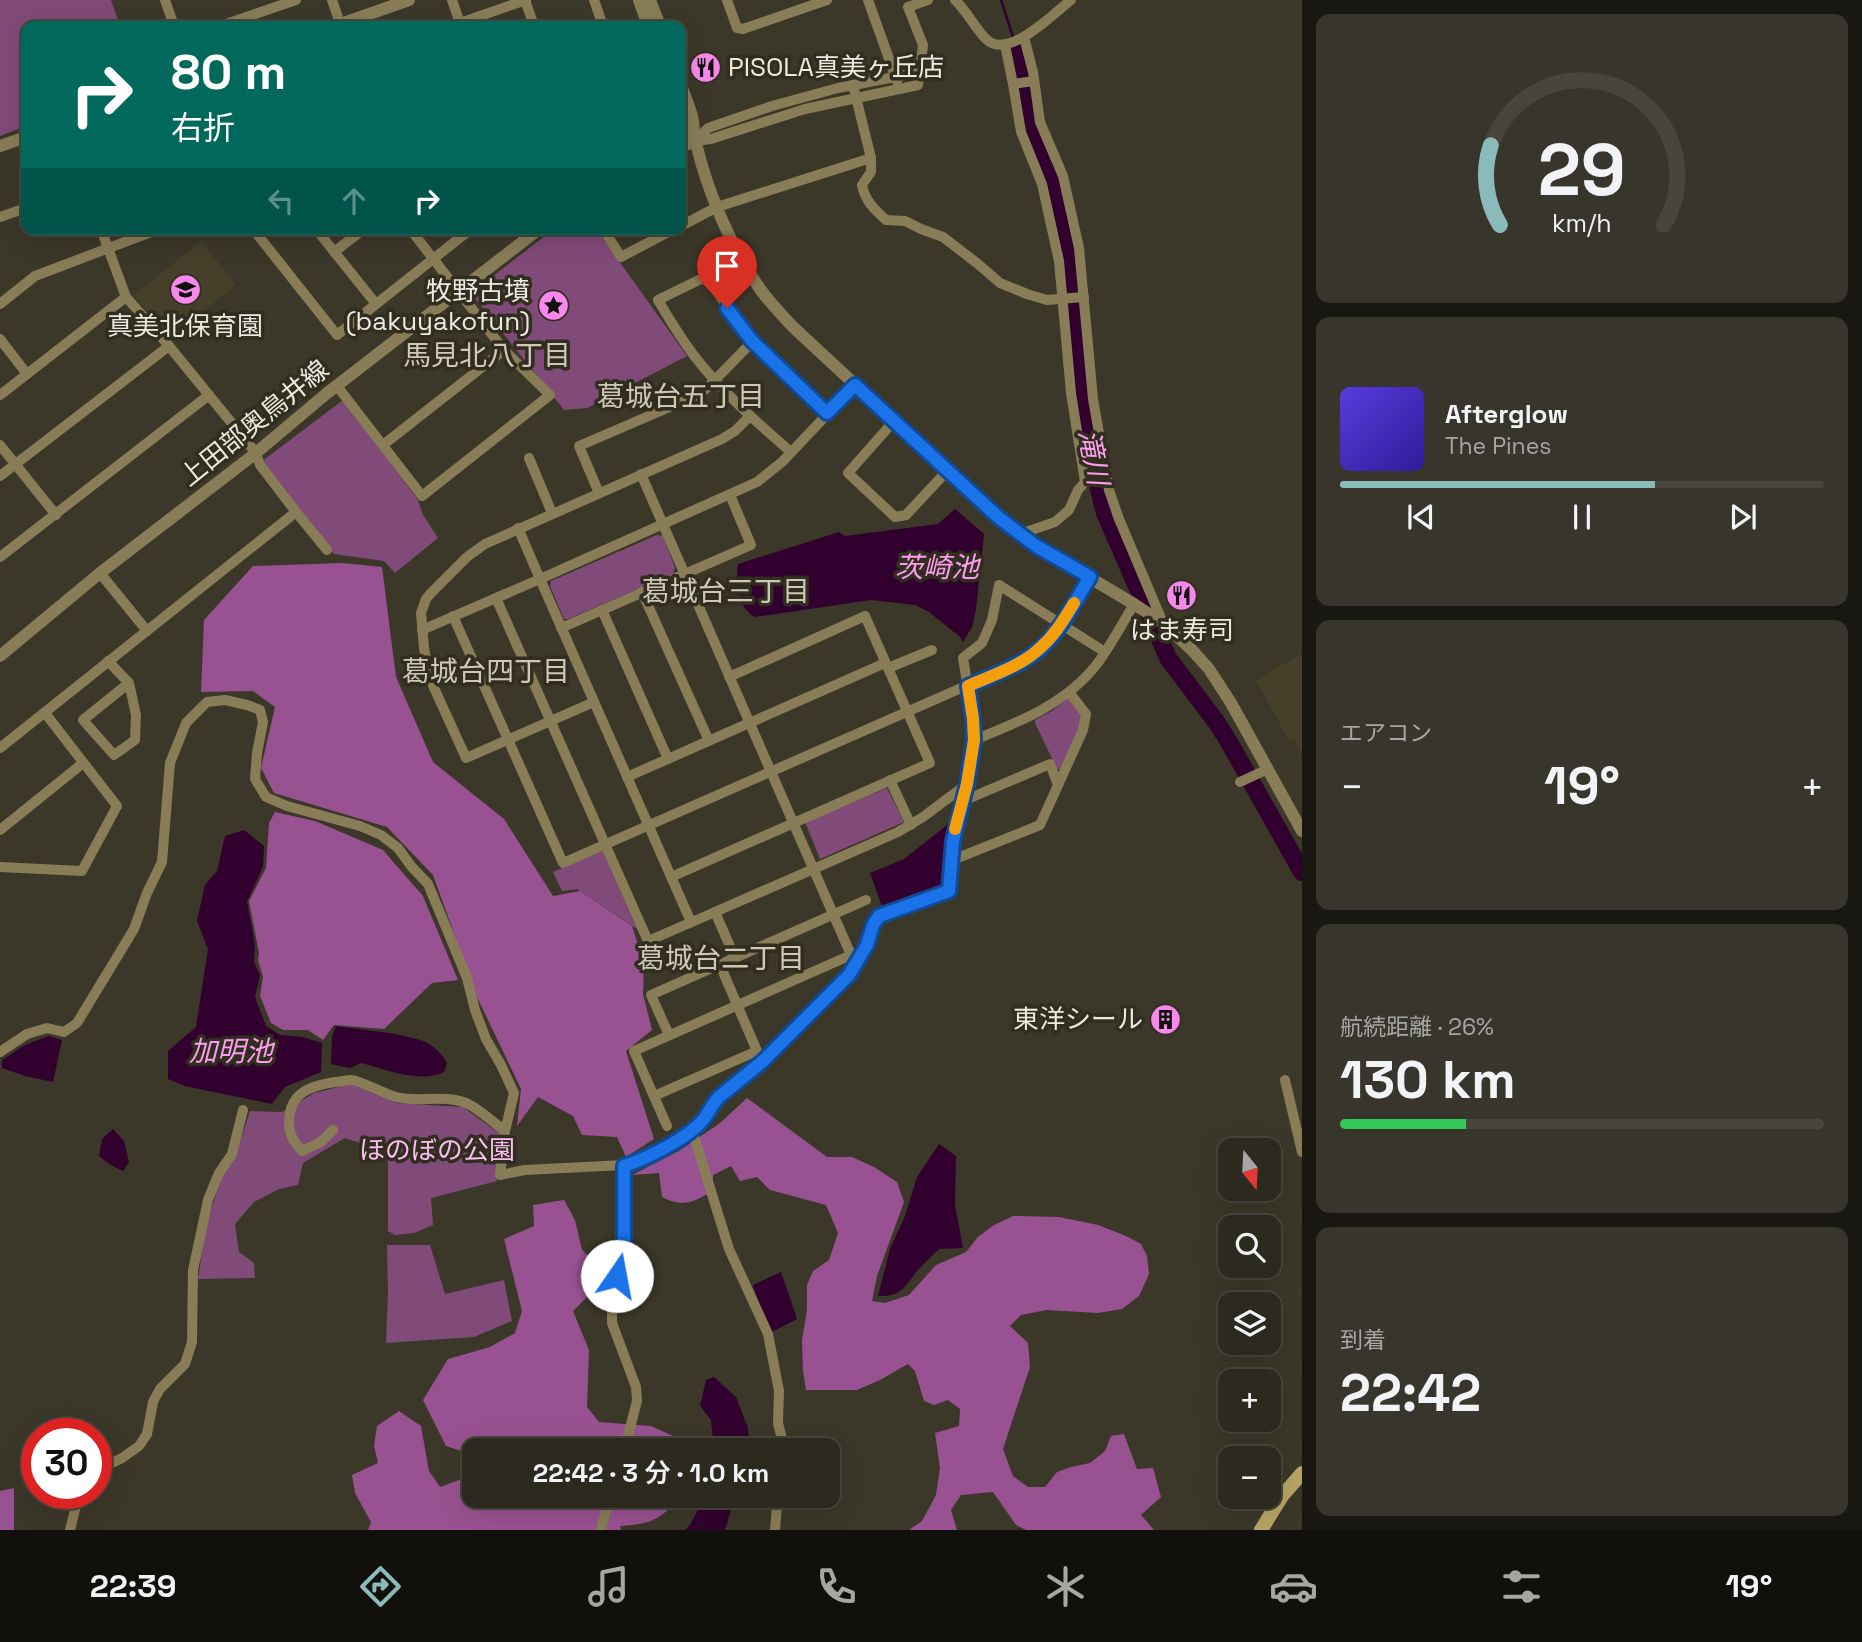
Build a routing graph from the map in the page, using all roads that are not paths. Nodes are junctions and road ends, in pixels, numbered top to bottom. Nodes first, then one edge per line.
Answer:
1 (164, 0) edge
2 (296, 0) edge
3 (332, 0) edge
4 (409, 0) edge
5 (452, 0) edge
6 (526, 0) edge
7 (594, 0) edge
8 (639, 0) edge
9 (650, 0) edge
10 (727, 0) edge
11 (827, 0) edge
12 (868, 0) edge
13 (928, 0) edge
14 (955, 0) edge
15 (1070, 0) edge
16 (172, 21) edge
17 (235, 21) edge
18 (338, 21) edge
19 (352, 21) edge
20 (460, 21) edge
21 (469, 21) edge
22 (532, 21) edge
23 (601, 21) edge
24 (646, 21) edge
25 (658, 21) edge
26 (1021, 39) junction
27 (1004, 44) junction
28 (920, 72) junction
29 (895, 77) junction
30 (1034, 81) junction
31 (1013, 84) junction
32 (853, 85) junction
33 (899, 88) junction
34 (856, 97) junction
35 (686, 99) edge
36 (686, 129) edge
37 (21, 139) edge
38 (695, 141) junction
39 (686, 145) edge
40 (0, 146) edge
41 (871, 158) junction
42 (717, 207) junction
43 (21, 210) edge
44 (0, 217) edge
45 (686, 223) edge
46 (104, 235) edge
47 (134, 235) edge
48 (258, 235) edge
49 (320, 235) edge
50 (356, 235) edge
51 (415, 235) edge
52 (463, 235) edge
53 (530, 235) edge
54 (607, 235) edge
55 (663, 235) edge
56 (108, 248) junction
57 (334, 253) junction
58 (433, 258) junction
59 (458, 292) junction
60 (126, 297) junction
61 (1084, 297) junction
62 (1062, 299) junction
63 (0, 304) edge
64 (376, 304) junction
65 (0, 339) edge
66 (752, 341) junction
67 (169, 346) junction
68 (504, 350) junction
69 (27, 374) junction
70 (715, 380) junction
71 (855, 385) junction
72 (337, 386) junction
73 (0, 395) edge
74 (209, 395) junction
75 (827, 413) junction
76 (750, 416) junction
77 (894, 421) junction
78 (0, 445) edge
79 (383, 445) junction
80 (790, 452) junction
81 (256, 453) junction
82 (529, 458) dead end
83 (15, 464) junction
84 (947, 471) junction
85 (641, 474) junction
86 (0, 476) edge
87 (1107, 478) junction
88 (1085, 482) junction
89 (598, 493) junction
90 (730, 495) junction
91 (296, 512) junction
92 (552, 513) junction
93 (56, 514) junction
94 (662, 524) junction
95 (518, 528) junction
96 (1020, 534) junction
97 (327, 551) dead end
98 (0, 557) edge
99 (100, 573) junction
100 (684, 573) junction
101 (1090, 577) junction
102 (540, 579) junction
103 (642, 592) junction
104 (496, 598) junction
105 (1134, 604) junction
106 (603, 610) junction
107 (453, 616) junction
108 (1163, 623) junction
109 (1061, 624) junction
110 (561, 628) junction
111 (422, 630) junction
112 (147, 631) junction
113 (932, 650) dead end
114 (1105, 652) junction
115 (0, 656) edge
116 (108, 661) junction
117 (887, 665) junction
118 (729, 677) junction
119 (129, 683) junction
120 (968, 686) junction
121 (1069, 692) junction
122 (594, 702) junction
123 (45, 713) junction
124 (908, 713) junction
125 (550, 722) junction
126 (750, 723) junction
127 (508, 740) junction
128 (974, 740) junction
129 (709, 741) junction
130 (0, 748) edge
131 (668, 759) junction
132 (83, 763) junction
133 (1265, 771) junction
134 (771, 772) junction
135 (627, 777) junction
136 (890, 780) junction
137 (1240, 782) dead end
138 (967, 784) junction
139 (1058, 785) junction
140 (963, 801) junction
141 (794, 823) junction
142 (911, 825) junction
143 (649, 826) junction
144 (0, 830) edge
145 (1302, 831) edge
146 (605, 845) junction
147 (950, 861) junction
148 (0, 867) edge
149 (814, 869) junction
150 (671, 877) junction
151 (866, 900) dead end
152 (715, 912) junction
153 (834, 915) junction
154 (691, 922) junction
155 (736, 958) junction
156 (720, 965) junction
157 (737, 1004) junction
158 (668, 1035) junction
159 (0, 1052) edge
160 (1285, 1080) dead end
161 (654, 1096) junction
162 (243, 1110) dead end
163 (667, 1126) dead end
164 (333, 1130) dead end
165 (692, 1130) junction
166 (505, 1131) junction
167 (1302, 1152) edge
168 (624, 1166) junction
169 (627, 1438) edge
170 (782, 1438) edge
171 (112, 1463) edge
172 (1302, 1474) edge
173 (607, 1508) edge
174 (778, 1508) edge
175 (75, 1509) edge
176 (70, 1530) edge
177 (601, 1530) edge
178 (775, 1530) edge
179 (1261, 1530) edge

1 - 16 street
2 - 17 street
3 - 18 street
4 - 19 street
5 - 20 street
6 - 21 street
6 - 22 street
7 - 23 street
8 - 24 street
9 - 25 street
10 - 11 street
12 - 29 street
13 - 28 street
14 - 27 street
15 - 26 street
26 - 27 street
26 - 30 street
27 - 31 street
28 - 29 street
28 - 33 street
29 - 32 street
29 - 33 street
30 - 31 street
30 - 61 street
31 - 62 street
32 - 34 street
32 - 38 street
33 - 34 street
34 - 38 street
34 - 41 street
35 - 38 street
36 - 38 street
37 - 40 street
38 - 39 street
38 - 42 street
41 - 42 street
41 - 62 street
42 - 45 street
42 - 71 street
43 - 44 street
46 - 56 street
47 - 56 street
48 - 64 street
49 - 57 street
50 - 57 street
51 - 58 street
52 - 58 street
53 - 59 street, 上田部奥鳥井線
54 - 55 street
56 - 60 street
56 - 63 street
57 - 64 street
58 - 59 street
58 - 64 street
59 - 68 street
59 - 72 street, 上田部奥鳥井線
60 - 67 street
60 - 69 street
61 - 62 street
61 - 87 street
62 - 88 street
65 - 69 street
66 - 70 street
66 - 70 street
66 - 75 street
67 - 74 street
67 - 83 street
68 - 79 street
68 - 79 street
69 - 73 street
70 - 76 street
70 - 89 street
71 - 75 street
71 - 77 street
72 - 79 street
72 - 81 street, 上田部奥鳥井線
74 - 81 street
74 - 93 street
75 - 80 street
76 - 80 street
76 - 85 street
77 - 84 street
77 - 84 street
78 - 83 street
80 - 90 street
81 - 91 street
81 - 99 street, 上田部奥鳥井線
82 - 92 street
83 - 86 street
83 - 93 street
84 - 96 street
85 - 89 street
85 - 94 street
87 - 88 street
87 - 108 street
88 - 96 street
89 - 92 street
90 - 94 street
90 - 100 street
91 - 97 street
91 - 112 street
92 - 95 street
93 - 98 street
94 - 100 street
94 - 102 street
95 - 102 street
95 - 111 street
96 - 101 street
99 - 112 street
99 - 115 street, 上田部奥鳥井線
100 - 103 street
100 - 118 street
101 - 105 street
101 - 109 street
102 - 104 street
102 - 110 street
103 - 106 street
103 - 129 street
104 - 107 street
104 - 125 street
105 - 108 street
105 - 114 street
106 - 110 street
106 - 131 street
107 - 111 street
107 - 127 street
108 - 133 street
109 - 114 street
109 - 120 street
109 - 120 street
110 - 122 street
111 - 127 street
112 - 116 street
113 - 117 street
114 - 121 street
116 - 119 street
116 - 123 street
117 - 118 street
117 - 124 street
117 - 126 street
118 - 126 street
119 - 119 street
120 - 124 street
120 - 128 street
121 - 128 street
121 - 139 street
122 - 125 street
122 - 135 street
123 - 130 street
123 - 132 street
124 - 134 street
124 - 136 street
125 - 127 street
125 - 146 street
126 - 129 street
126 - 134 street
127 - 146 street
128 - 138 street
129 - 131 street
131 - 135 street
132 - 144 street
132 - 148 street
133 - 137 street
133 - 145 street
134 - 141 street
134 - 143 street
135 - 143 street
136 - 141 street
136 - 142 street
138 - 140 street
138 - 142 street
139 - 140 street
139 - 147 street
140 - 147 street
141 - 149 street
141 - 150 street
142 - 149 street
143 - 146 street
143 - 150 street
146 - 154 street
147 - 165 street
149 - 152 street
149 - 153 street
150 - 154 street
151 - 153 street
152 - 154 street
152 - 155 street
153 - 155 street
153 - 157 street
155 - 156 street
156 - 157 street
156 - 158 street
157 - 158 street
157 - 161 street
158 - 161 street
159 - 166 street
160 - 167 street
161 - 163 street
162 - 171 street
164 - 166 street
165 - 168 street
165 - 170 street
166 - 168 street
168 - 169 street
172 - 179 main road
173 - 177 street
174 - 178 street
175 - 176 street

